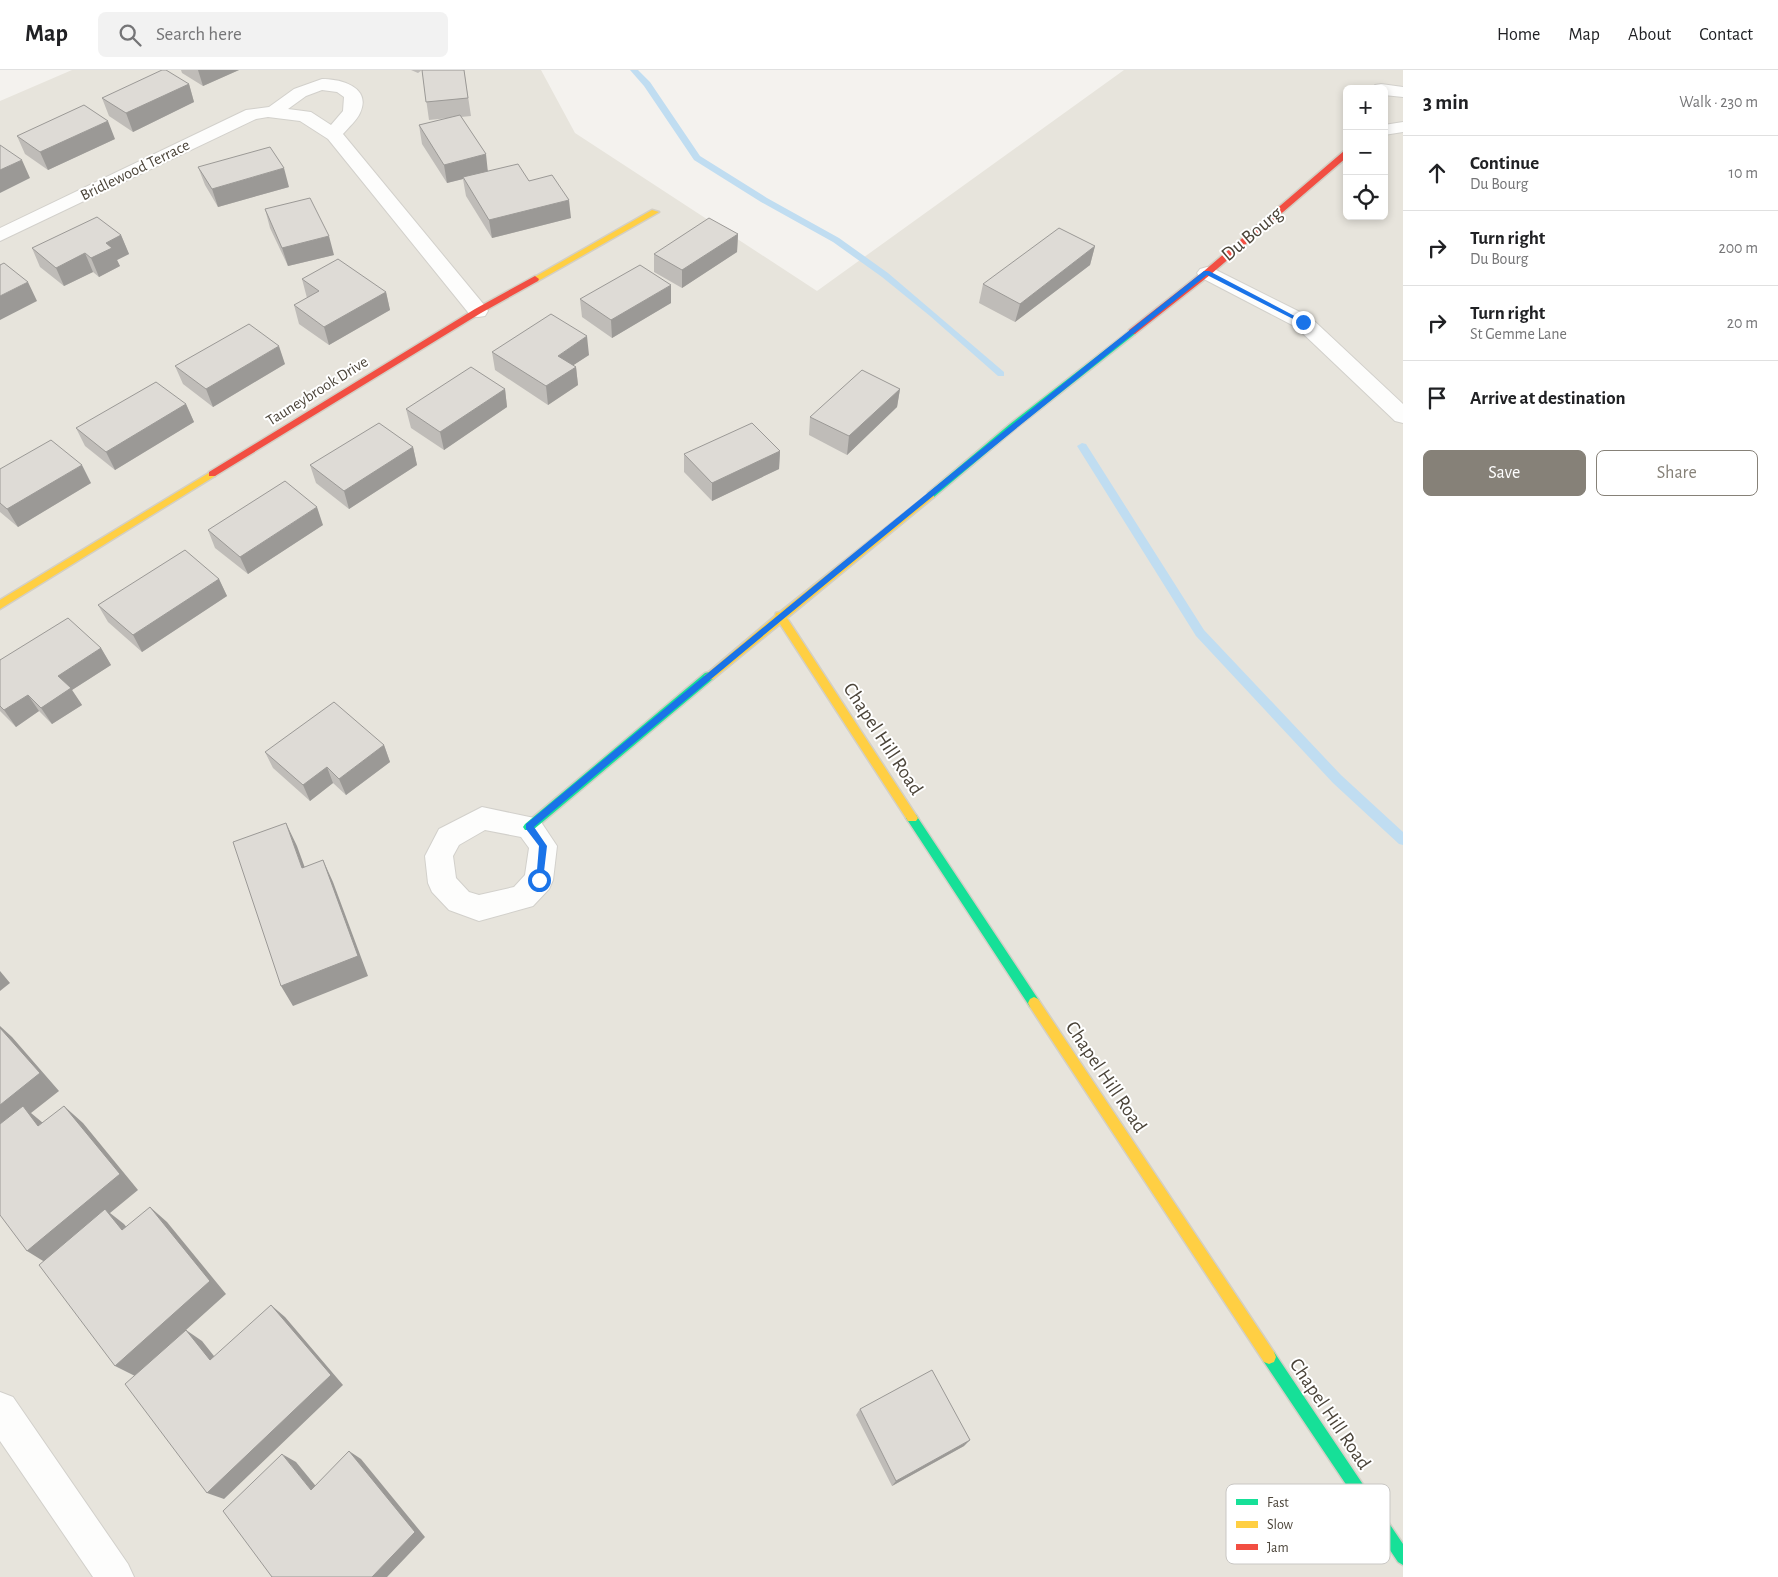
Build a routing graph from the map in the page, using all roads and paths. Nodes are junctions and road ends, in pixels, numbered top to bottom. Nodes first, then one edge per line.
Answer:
1 (1388, 90) edge
2 (1403, 92) edge
3 (272, 113) junction
4 (1403, 127) edge
5 (1388, 129) edge
6 (332, 135) junction
7 (1343, 156) edge
8 (655, 212) dead end
9 (0, 235) edge
10 (1206, 272) junction
11 (478, 311) junction
12 (1403, 416) edge
13 (0, 605) edge
14 (780, 616) junction
15 (529, 826) dead end
16 (0, 1410) edge
17 (1354, 1484) edge
18 (1390, 1537) edge
19 (1403, 1557) edge
20 (115, 1577) edge

1 - 2 street
3 - 6 street, Bridlewood Terrace
3 - 6 street
3 - 9 street, Bridlewood Terrace
4 - 5 street
6 - 11 street, Bridlewood Terrace
7 - 10 street, Du Bourg
8 - 11 street, Tauneybrook Drive
10 - 12 street
10 - 14 street, Du Bourg
11 - 13 street, Tauneybrook Drive
14 - 15 street, Du Bourg
14 - 17 street, Chapel Hill Road
16 - 20 street
18 - 19 street, Chapel Hill Road

